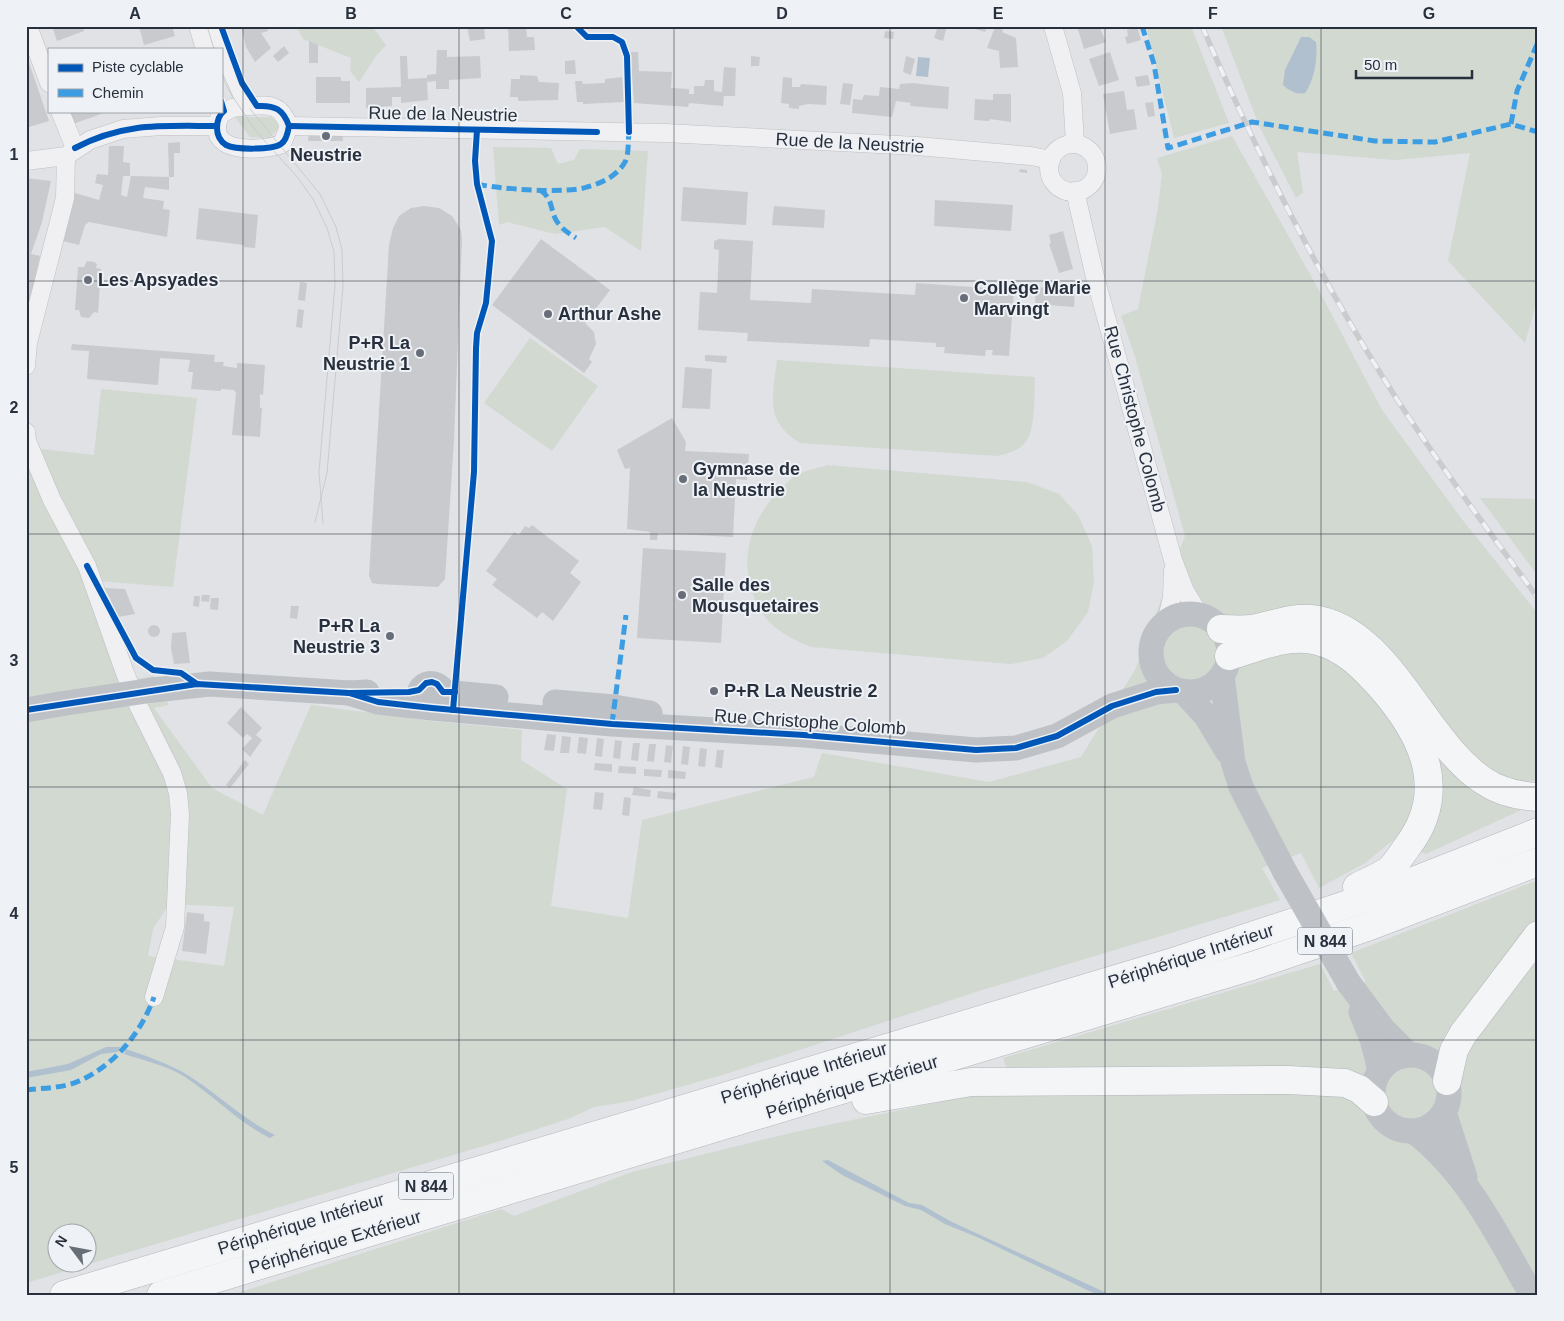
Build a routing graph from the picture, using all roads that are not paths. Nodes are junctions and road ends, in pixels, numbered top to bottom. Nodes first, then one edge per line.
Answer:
1 (28, 26) edge
2 (198, 26) edge
3 (215, 26) edge
4 (1053, 26) edge
5 (205, 48) edge
6 (48, 80) edge
7 (248, 106) junction
8 (60, 112) edge
9 (221, 113) edge
10 (289, 126) junction
11 (1075, 144) junction
12 (70, 152) junction
13 (1051, 160) junction
14 (26, 161) edge
15 (1076, 191) junction
16 (26, 366) edge
17 (27, 438) edge
18 (1173, 560) junction
19 (1166, 623) junction
20 (1211, 623) junction
21 (1153, 663) junction
22 (1226, 666) junction
23 (1180, 691) junction
24 (1112, 706) junction
25 (26, 710) edge
26 (1233, 762) junction
27 (1538, 798) edge
28 (1538, 832) edge
29 (1538, 862) edge
30 (1538, 935) edge
31 (1253, 937) junction
32 (1348, 982) junction
33 (154, 997) dead end
34 (1408, 1054) junction
35 (1380, 1070) junction
36 (1447, 1081) junction
37 (810, 1100) junction
38 (1374, 1102) junction
39 (1444, 1112) junction
40 (1412, 1130) junction
41 (1468, 1187) junction
42 (64, 1295) edge
43 (161, 1295) edge
44 (1532, 1295) edge

1 - 6 street
2 - 5 street
3 - 7 street
4 - 11 street
7 - 9 street
7 - 10 street
8 - 12 street
9 - 10 street
9 - 12 street
10 - 13 street, Rue de la Neustrie
11 - 13 street
11 - 15 street
12 - 14 street
12 - 16 street
13 - 15 street
15 - 18 street, Rue Christophe Colomb
17 - 33 street
18 - 19 street, Rue Christophe Colomb
18 - 20 street, Rue Christophe Colomb
19 - 20 main road
19 - 21 main road
20 - 22 main road
20 - 27 highway
21 - 23 main road
21 - 24 main road, Rue Christophe Colomb
22 - 23 main road
22 - 26 main road
22 - 31 highway
23 - 24 main road, Rue Christophe Colomb
23 - 26 main road
24 - 25 main road, Rue Christophe Colomb, bridge
26 - 32 main road, bridge
28 - 31 highway, Périphérique Intérieur / N 844
29 - 37 highway, Périphérique Extérieur / N 844
30 - 36 highway
31 - 42 highway, Périphérique Intérieur / N 844
32 - 34 main road
32 - 35 main road
34 - 35 main road
34 - 36 main road
35 - 38 main road
36 - 39 main road
37 - 38 highway
37 - 43 highway, Périphérique Extérieur / N 844
38 - 40 main road
39 - 40 main road
39 - 41 main road
40 - 41 main road
41 - 44 main road

